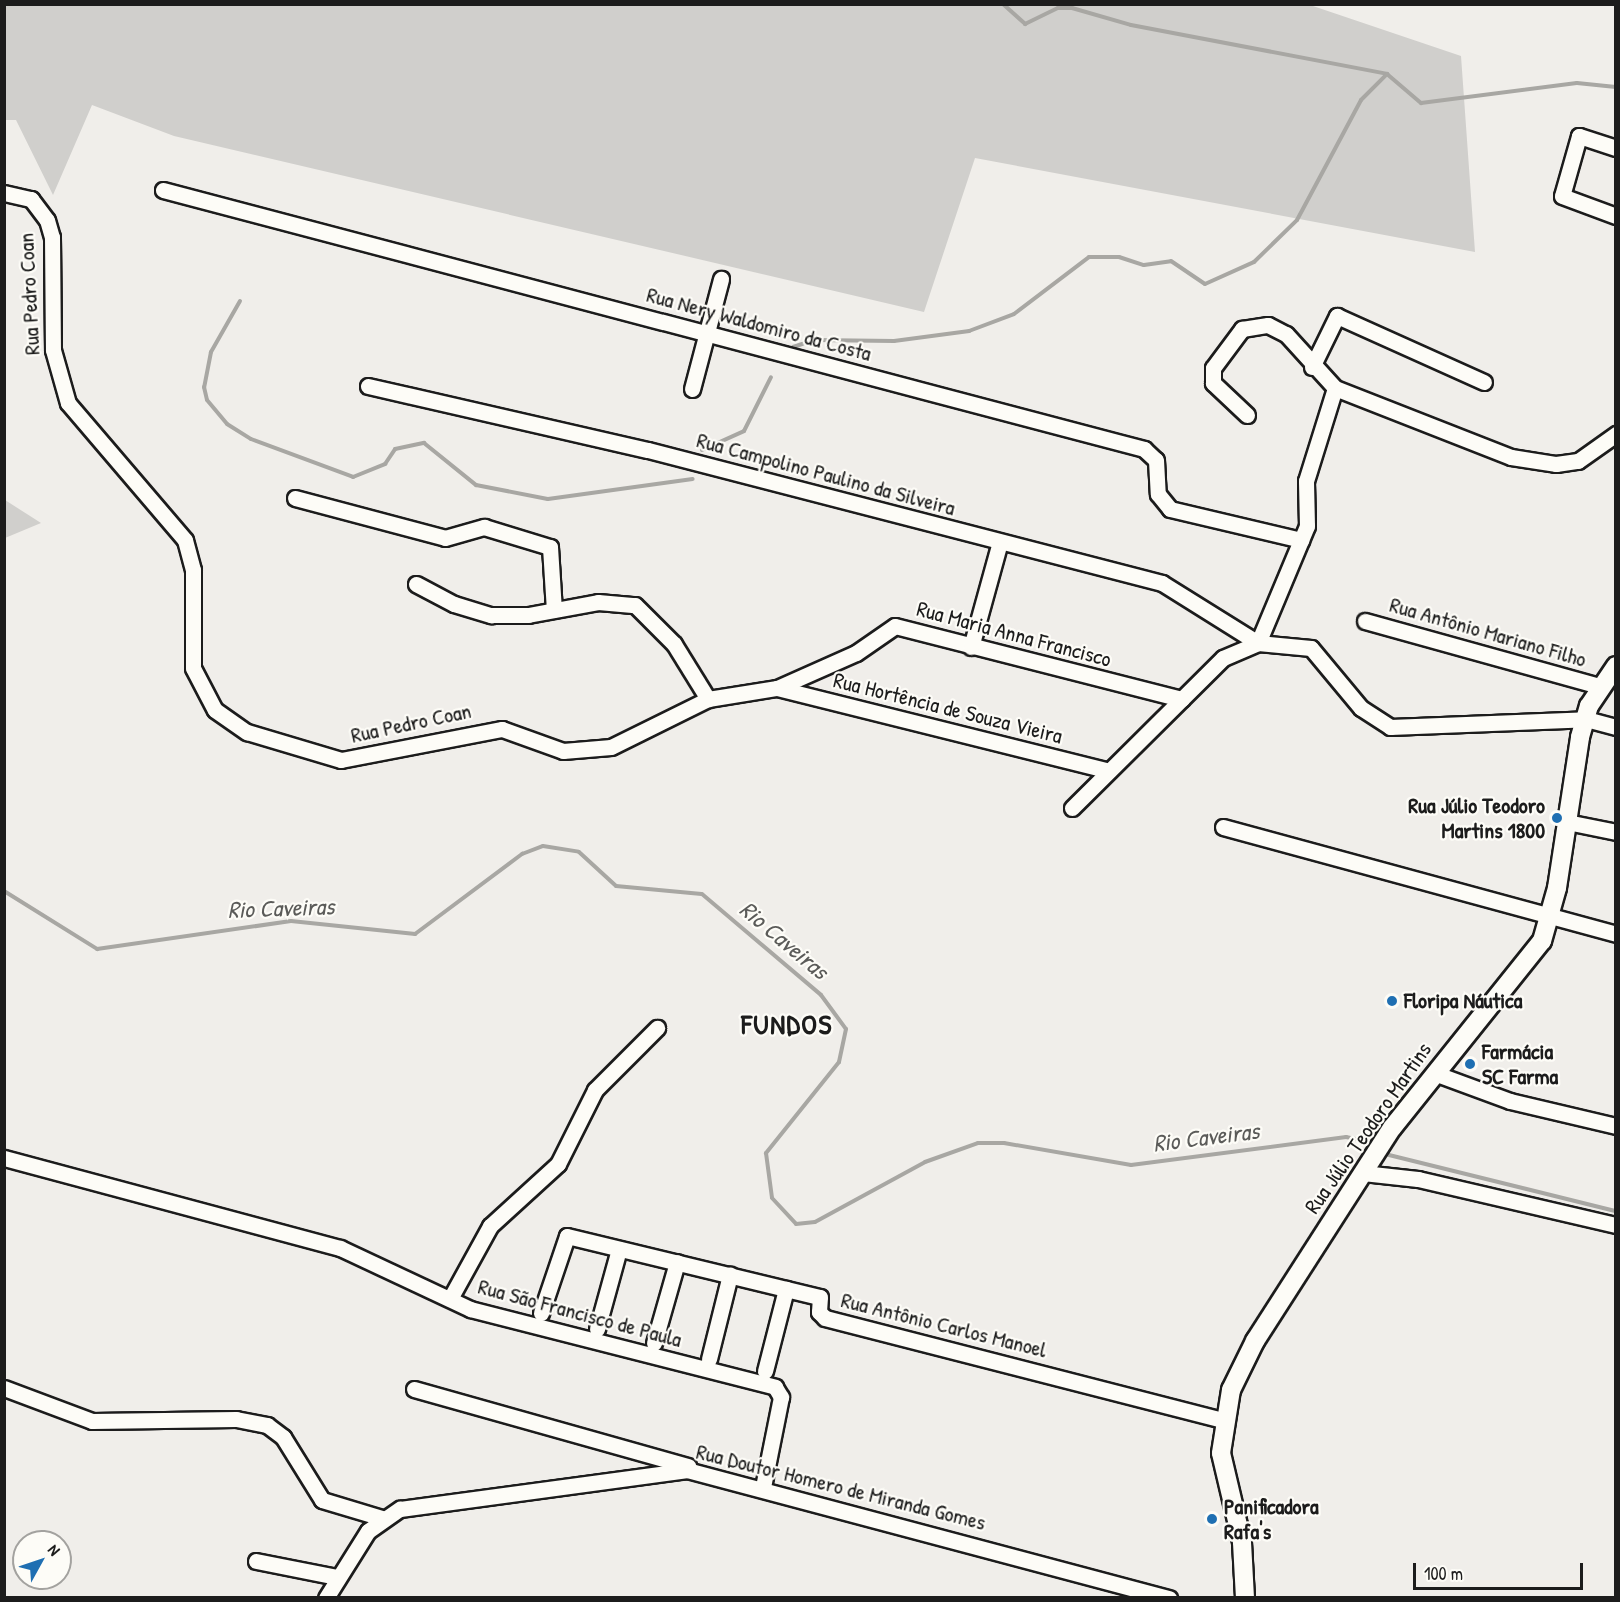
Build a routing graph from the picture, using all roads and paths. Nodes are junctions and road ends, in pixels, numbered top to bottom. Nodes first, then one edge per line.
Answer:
1 (1616, 148) edge
2 (163, 190) dead end
3 (4, 193) edge
4 (1616, 216) edge
5 (721, 279) dead end
6 (706, 333) junction
7 (1312, 367) junction
8 (1484, 382) dead end
9 (368, 386) dead end
10 (1335, 388) junction
11 (692, 389) dead end
12 (1247, 415) dead end
13 (1616, 434) edge
14 (295, 498) dead end
15 (1301, 540) junction
16 (1000, 542) junction
17 (416, 584) dead end
18 (554, 610) junction
19 (1365, 621) dead end
20 (1258, 643) junction
21 (971, 646) junction
22 (1616, 666) edge
23 (1599, 686) junction
24 (777, 688) junction
25 (708, 699) junction
26 (1182, 699) junction
27 (1586, 719) junction
28 (1616, 727) edge
29 (1109, 771) junction
30 (1072, 808) dead end
31 (1568, 822) junction
32 (1222, 827) dead end
33 (1616, 832) edge
34 (1551, 920) junction
35 (1616, 934) edge
36 (657, 1028) dead end
37 (1434, 1073) junction
38 (1616, 1126) edge
39 (4, 1158) edge
40 (1363, 1173) junction
41 (1616, 1225) edge
42 (619, 1249) junction
43 (676, 1262) junction
44 (730, 1275) junction
45 (786, 1289) junction
46 (451, 1297) junction
47 (541, 1313) dead end
48 (597, 1329) dead end
49 (654, 1343) dead end
50 (709, 1359) dead end
51 (765, 1371) dead end
52 (4, 1388) edge
53 (414, 1389) dead end
54 (1223, 1420) junction
55 (705, 1472) junction
56 (763, 1487) junction
57 (382, 1518) junction
58 (256, 1561) dead end
59 (337, 1577) junction
60 (326, 1598) edge
61 (1169, 1598) edge
62 (1245, 1598) edge

1 - 4 street
2 - 6 street, Rua Nery Waldomiro da Costa
3 - 25 street, Rua Pedro Coan
5 - 6 street
6 - 11 street
6 - 15 street, Rua Nery Waldomiro da Costa
7 - 8 street
7 - 10 street
7 - 12 street
9 - 16 street, Rua Campolino Paulino da Silveira
10 - 13 street
10 - 15 street
14 - 18 street
15 - 20 street
16 - 20 street, Rua Campolino Paulino da Silveira
16 - 21 street
17 - 18 street
18 - 25 street
19 - 23 street, Rua Antônio Mariano Filho
20 - 26 street
20 - 27 street
21 - 24 street, Rua Maria Anna Francisco
21 - 26 street, Rua Maria Anna Francisco
22 - 23 main road, Rua Júlio Teodoro Martins
23 - 27 main road, Rua Júlio Teodoro Martins
24 - 25 street, Rua Pedro Coan
24 - 29 street, Rua Hortência de Souza Vieira
26 - 29 street
27 - 28 street
27 - 31 main road, Rua Júlio Teodoro Martins
29 - 30 street
31 - 33 street
31 - 34 main road, Rua Júlio Teodoro Martins
32 - 34 street
34 - 35 street
34 - 37 main road, Rua Júlio Teodoro Martins
36 - 46 street
37 - 38 street
37 - 40 main road, Rua Júlio Teodoro Martins
39 - 46 street, Rua São Francisco de Paula
40 - 41 street
40 - 54 main road, Rua Júlio Teodoro Martins
42 - 43 street, Rua Antônio Carlos Manoel
42 - 47 street, Rua Antônio Carlos Manoel
42 - 48 street
43 - 44 street, Rua Antônio Carlos Manoel
43 - 49 street
44 - 45 street, Rua Antônio Carlos Manoel
44 - 50 street
45 - 51 street
45 - 54 street, Rua Antônio Carlos Manoel
46 - 56 street, Rua São Francisco de Paula
52 - 57 street
53 - 55 street
54 - 62 main road, Rua Júlio Teodoro Martins
55 - 56 street, Rua Doutor Homero de Miranda Gomes
55 - 57 street, Rua Doutor Homero de Miranda Gomes
56 - 61 street, Rua Doutor Homero de Miranda Gomes
57 - 59 street
58 - 59 street
59 - 60 street

